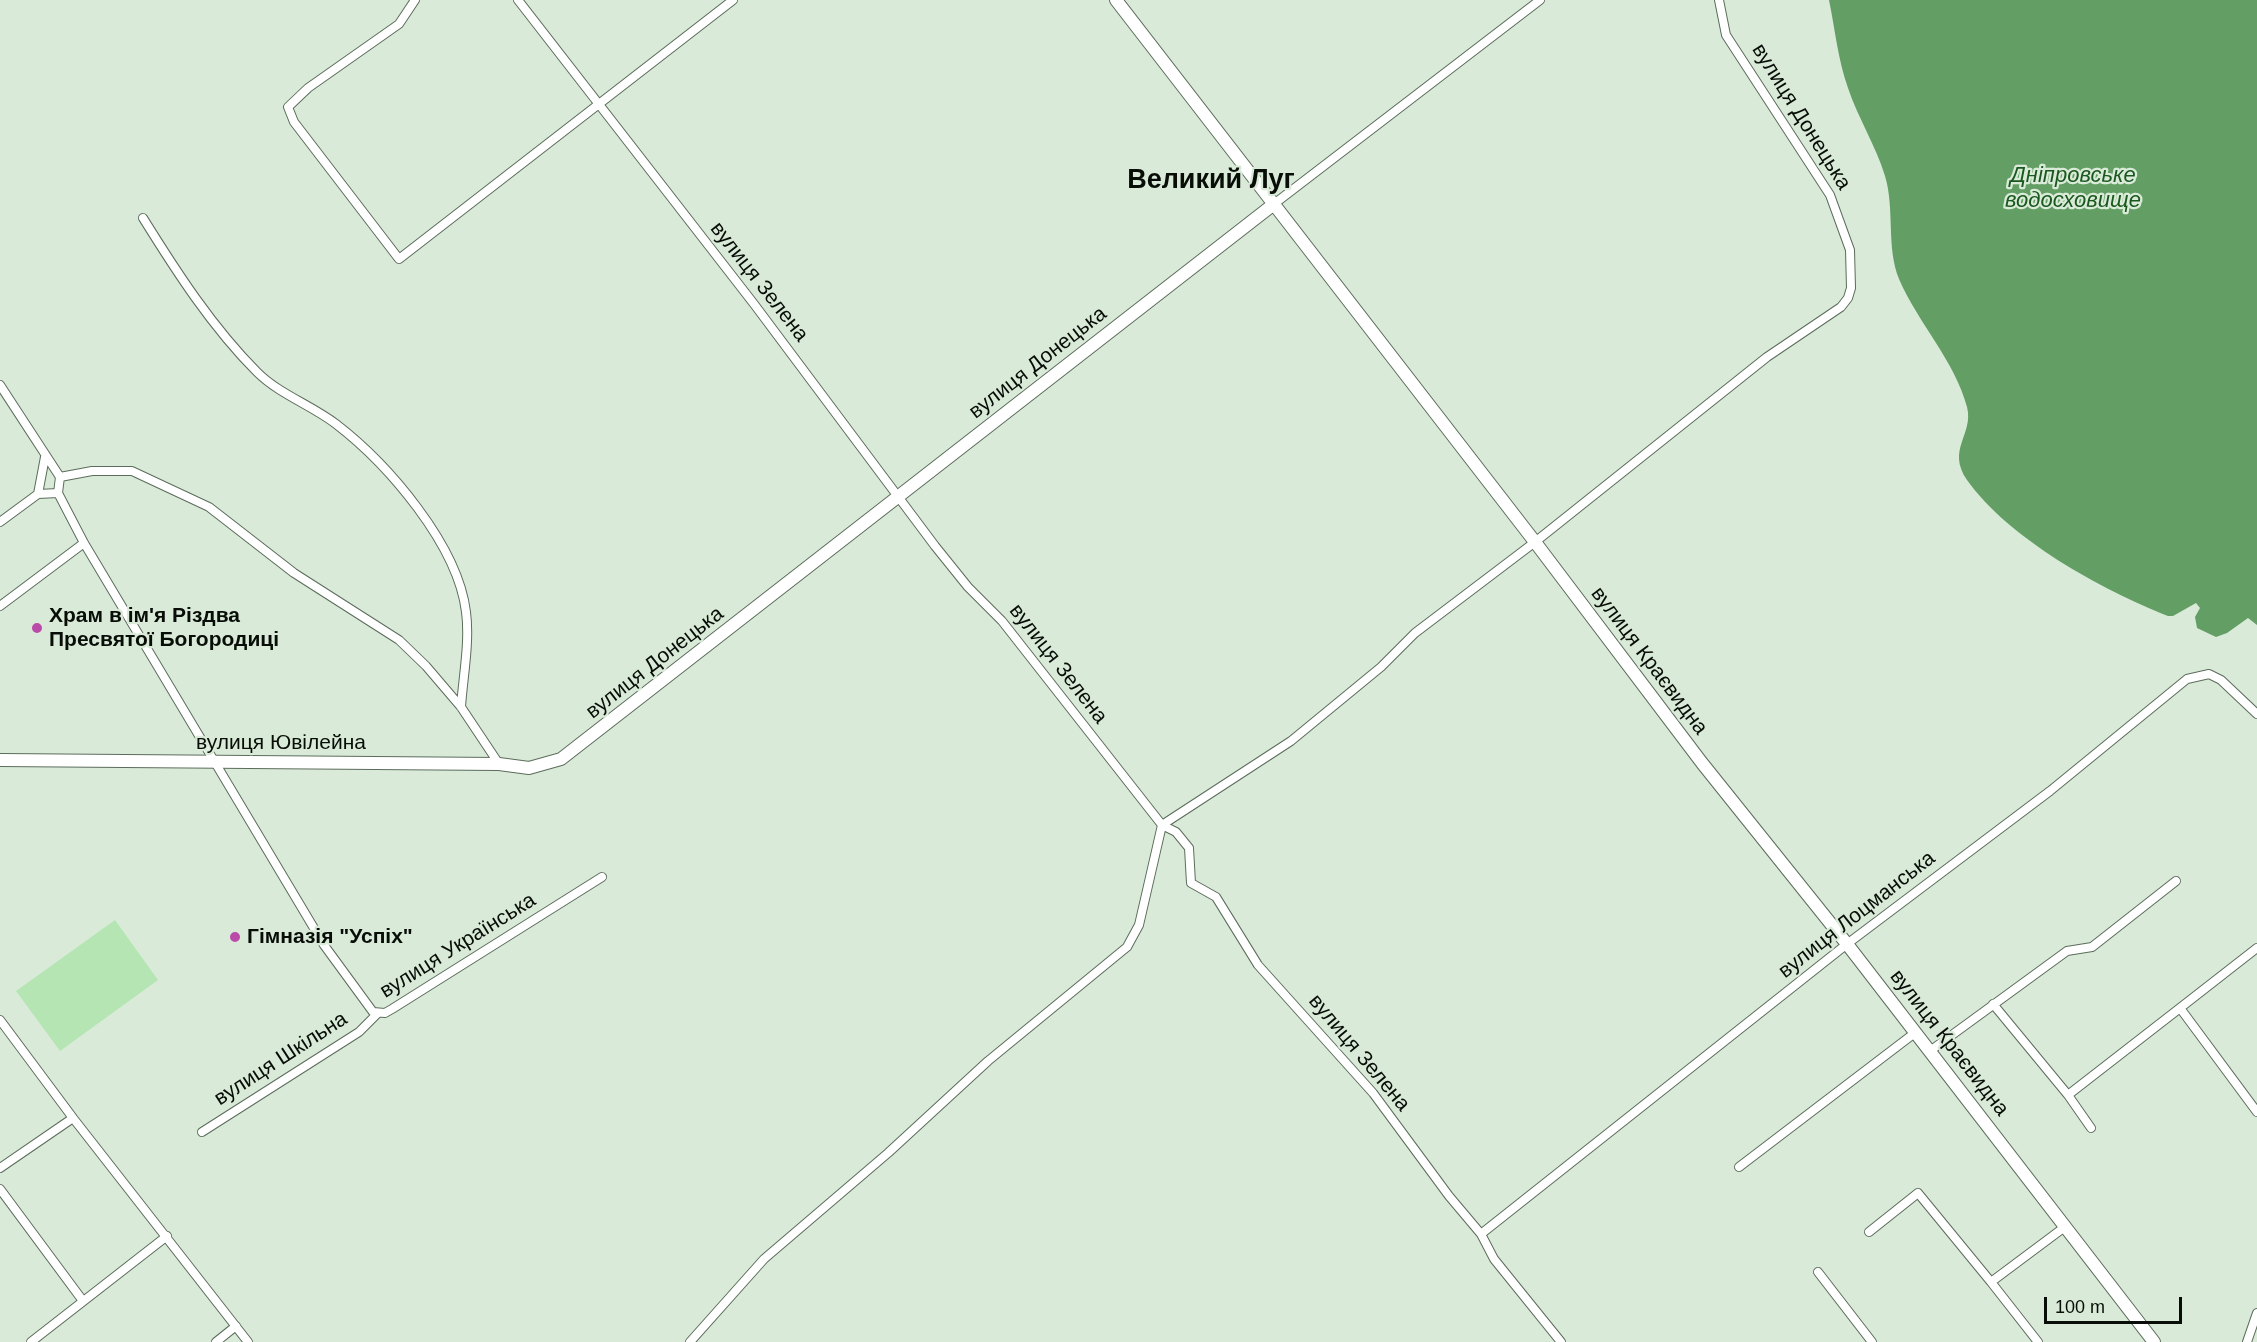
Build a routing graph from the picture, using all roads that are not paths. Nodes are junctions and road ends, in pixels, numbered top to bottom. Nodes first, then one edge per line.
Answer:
1 (415, 0) edge
2 (531, 0) edge
3 (733, 0) edge
4 (1116, 0) edge
5 (1540, 0) edge
6 (1719, 0) edge
7 (521, 3) edge
8 (599, 104) junction
9 (1274, 204) junction
10 (143, 218) dead end
11 (0, 386) edge
12 (45, 457) junction
13 (60, 477) junction
14 (58, 493) junction
15 (38, 494) junction
16 (899, 496) junction
17 (0, 522) edge
18 (1535, 542) junction
19 (84, 543) junction
20 (0, 606) edge
21 (461, 707) junction
22 (2257, 714) edge
23 (561, 759) joint
24 (0, 760) edge
25 (214, 762) junction
26 (499, 764) junction
27 (1162, 825) junction
28 (602, 877) dead end
29 (2176, 881) dead end
30 (1847, 944) junction
31 (2257, 948) edge
32 (1993, 1004) junction
33 (2180, 1008) junction
34 (377, 1014) junction
35 (0, 1020) edge
36 (1916, 1032) junction
37 (1930, 1051) junction
38 (2068, 1095) junction
39 (2257, 1112) edge
40 (73, 1118) junction
41 (2091, 1128) dead end
42 (202, 1132) dead end
43 (1739, 1167) dead end
44 (0, 1168) edge
45 (0, 1189) edge
46 (2066, 1226) junction
47 (1869, 1232) dead end
48 (1481, 1234) junction
49 (167, 1236) junction
50 (1818, 1272) dead end
51 (1991, 1282) junction
52 (83, 1301) junction
53 (2257, 1313) edge
54 (236, 1326) junction
55 (2257, 1337) edge
56 (31, 1342) edge
57 (216, 1342) edge
58 (248, 1342) edge
59 (690, 1342) edge
60 (1561, 1342) edge
61 (1872, 1342) edge
62 (2038, 1342) edge
63 (2154, 1342) edge
64 (2248, 1342) edge

1 - 8 street
2 - 7 street
3 - 8 street
4 - 9 street, вулиця Краєвидна
5 - 9 street, вулиця Донецька
6 - 18 street, вулиця Донецька
7 - 8 street, вулиця Зелена
8 - 16 street, вулиця Зелена
9 - 16 street, вулиця Донецька
9 - 18 street, вулиця Краєвидна
10 - 21 street
11 - 12 street
12 - 13 street
12 - 15 street
13 - 14 street
13 - 21 street
14 - 15 street
14 - 19 street, вулиця Українська
15 - 17 street
16 - 23 street, вулиця Донецька
16 - 27 street, вулиця Зелена
18 - 27 street, вулиця Донецька
18 - 30 street, вулиця Краєвидна
19 - 20 street
19 - 25 street, вулиця Українська
21 - 26 street
22 - 30 street, вулиця Лоцманська
23 - 26 street, вулиця Ювілейна
24 - 25 street, вулиця Ювілейна
25 - 26 street, вулиця Ювілейна
25 - 34 street, вулиця Українська
27 - 48 street, вулиця Зелена
27 - 59 street
28 - 34 street, вулиця Українська
29 - 32 street
30 - 36 street, вулиця Краєвидна
30 - 48 street, вулиця Лоцманська
31 - 33 street
32 - 37 street
32 - 38 street
33 - 38 street
33 - 39 street
34 - 42 street, вулиця Шкільна
35 - 40 street
36 - 37 street, вулиця Краєвидна
36 - 43 street
37 - 46 street, вулиця Краєвидна
38 - 41 street
40 - 44 street
40 - 49 street
45 - 52 street
46 - 51 street
46 - 63 street, вулиця Краєвидна
47 - 51 street
48 - 60 street, вулиця Зелена
49 - 52 street
49 - 54 street
50 - 61 street
51 - 62 street
52 - 56 street
53 - 64 street
54 - 57 street
54 - 58 street
55 - 64 street

